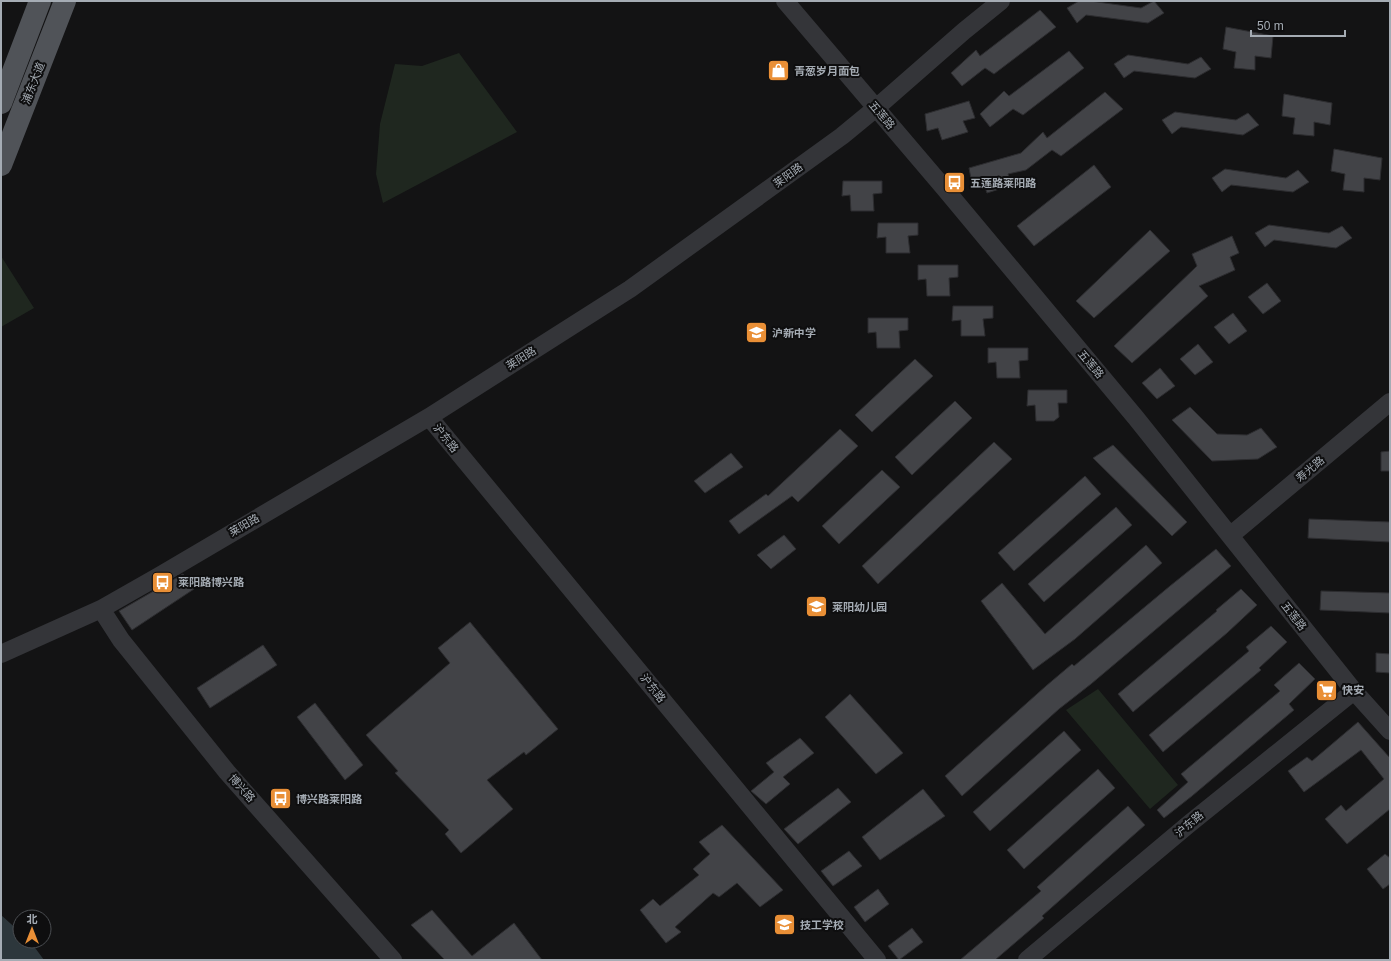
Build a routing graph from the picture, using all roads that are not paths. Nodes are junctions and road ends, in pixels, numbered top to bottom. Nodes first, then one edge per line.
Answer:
1 (40, 1) edge
2 (65, 1) edge
3 (785, 1) edge
4 (1001, 1) edge
5 (1, 104) edge
6 (876, 108) junction
7 (1, 165) edge
8 (1390, 402) edge
9 (429, 417) junction
10 (1231, 536) junction
11 (101, 609) junction
12 (1, 654) edge
13 (1354, 691) junction
14 (1390, 731) edge
15 (393, 960) edge
16 (877, 960) edge
17 (1027, 960) edge

1 - 5 main road, 浦东大道
2 - 7 main road, 浦东大道
3 - 6 street, 五莲路
4 - 6 street, 莱阳路
6 - 9 street, 莱阳路
6 - 10 street, 五莲路
8 - 10 street, 寿光路
9 - 11 street, 莱阳路
9 - 16 street, 沪东路
10 - 13 street, 五莲路
11 - 12 street, 莱阳路
11 - 15 street, 博兴路
13 - 14 street, 五莲路
13 - 17 street, 沪东路

